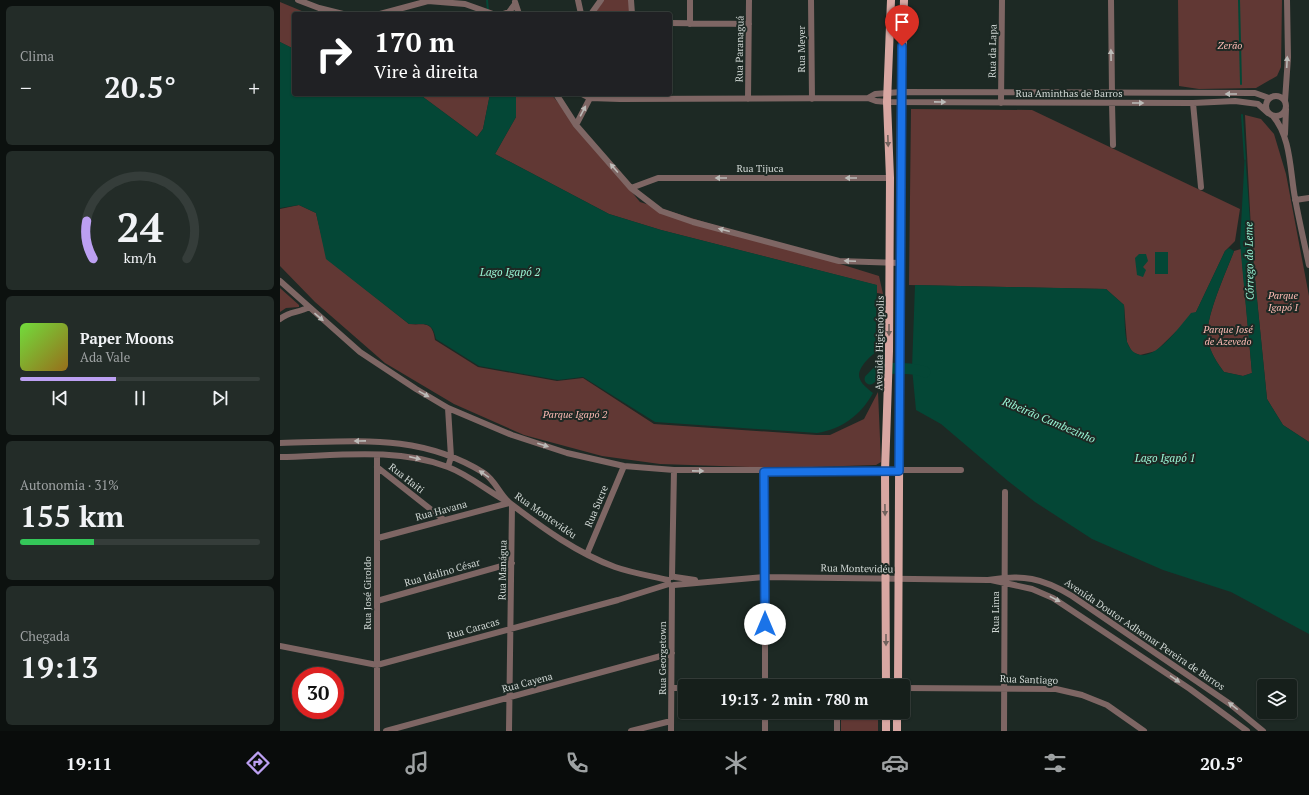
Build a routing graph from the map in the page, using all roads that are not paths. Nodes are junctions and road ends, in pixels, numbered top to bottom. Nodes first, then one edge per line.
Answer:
1 (298, 0) edge
2 (422, 0) edge
3 (578, 0) edge
4 (601, 0) edge
5 (631, 0) edge
6 (690, 0) edge
7 (749, 0) edge
8 (811, 0) edge
9 (891, 0) edge
10 (904, 0) edge
11 (1002, 0) edge
12 (1111, 0) edge
13 (1287, 0) edge
14 (464, 2) edge
15 (515, 2) edge
16 (415, 4) junction
17 (335, 12) edge
18 (387, 12) edge
19 (488, 12) edge
20 (509, 12) edge
21 (518, 12) edge
22 (581, 12) edge
23 (592, 12) edge
24 (632, 12) edge
25 (672, 23) edge
26 (690, 24) junction
27 (749, 24) junction
28 (887, 92) junction
29 (901, 92) junction
30 (1001, 93) junction
31 (1112, 94) junction
32 (557, 96) edge
33 (586, 96) edge
34 (590, 98) junction
35 (868, 98) junction
36 (1269, 98) junction
37 (748, 99) junction
38 (812, 99) junction
39 (1285, 101) junction
40 (887, 102) junction
41 (901, 102) junction
42 (1001, 103) junction
43 (1112, 103) junction
44 (1193, 103) junction
45 (1286, 109) junction
46 (1270, 114) junction
47 (576, 125) junction
48 (1284, 136) junction
49 (1113, 145) dead end
50 (890, 178) junction
51 (1201, 187) dead end
52 (631, 188) junction
53 (1309, 198) edge
54 (1295, 200) junction
55 (889, 263) junction
56 (900, 263) junction
57 (1309, 265) edge
58 (280, 281) edge
59 (309, 307) junction
60 (280, 319) edge
61 (448, 408) junction
62 (280, 443) edge
63 (377, 455) junction
64 (280, 457) edge
65 (451, 457) junction
66 (624, 466) junction
67 (377, 467) junction
68 (448, 467) junction
69 (674, 470) junction
70 (961, 470) dead end
71 (885, 471) junction
72 (899, 471) junction
73 (764, 472) junction
74 (1005, 492) dead end
75 (511, 504) junction
76 (443, 519) junction
77 (378, 538) junction
78 (587, 554) junction
79 (512, 563) junction
80 (765, 577) junction
81 (1005, 577) junction
82 (886, 578) junction
83 (898, 579) junction
84 (1034, 579) junction
85 (988, 580) junction
86 (672, 582) junction
87 (1005, 584) junction
88 (1032, 589) junction
89 (377, 601) junction
90 (511, 628) junction
91 (280, 646) edge
92 (672, 653) junction
93 (1160, 656) junction
94 (1154, 665) junction
95 (377, 666) junction
96 (765, 679) edge
97 (886, 679) edge
98 (898, 679) edge
99 (672, 688) junction
100 (678, 688) edge
101 (910, 688) edge
102 (1004, 688) junction
103 (510, 697) junction
104 (765, 719) edge
105 (838, 719) edge
106 (886, 719) edge
107 (897, 719) edge
108 (672, 721) junction
109 (377, 731) edge
110 (386, 731) edge
111 (509, 731) edge
112 (631, 731) edge
113 (671, 731) edge
114 (765, 731) edge
115 (838, 731) edge
116 (886, 731) edge
117 (897, 731) edge
118 (1004, 731) edge
119 (1144, 731) edge
120 (1247, 731) edge
121 (1263, 731) edge

1 - 17 street
2 - 16 street
3 - 22 street
4 - 23 street
5 - 24 street
6 - 26 street
7 - 27 street, Rua Paranaguá
8 - 38 street, Rua Meyer
9 - 28 main road, Avenida Higienópolis
10 - 29 main road, Avenida Higienópolis
11 - 30 street, Rua da Lapa
31 -> 12 street
39 -> 13 street
14 - 16 street
14 - 19 street
15 - 20 street
15 - 21 street
16 - 18 street
25 - 26 street
26 - 27 street
27 - 37 street, Rua Paranaguá
28 - 29 street, Rua Aminthas de Barros
28 - 35 street, Rua Aminthas de Barros
28 - 40 main road, Avenida Higienópolis
29 - 30 street, Rua Aminthas de Barros
29 - 41 main road, Avenida Higienópolis
30 - 31 street, Rua Aminthas de Barros
30 - 42 street, Rua da Lapa
36 -> 31 street, Rua Aminthas de Barros
32 - 47 street
33 - 34 street, Rua Aminthas de Barros
34 - 37 street, Rua Aminthas de Barros
47 -> 34 street
35 - 38 street, Rua Aminthas de Barros
35 - 40 street, Rua Aminthas de Barros
36 - 39 street
36 - 46 street
37 - 38 street, Rua Aminthas de Barros
39 - 45 street
40 - 41 street, Rua Aminthas de Barros
40 -> 50 main road, Avenida Higienópolis
41 -> 42 street, Rua Aminthas de Barros
41 - 56 main road, Avenida Higienópolis
42 - 43 street, Rua Aminthas de Barros
43 -> 44 street, Rua Aminthas de Barros
43 - 49 street
44 - 46 street, Rua Aminthas de Barros
44 - 51 street
45 - 46 street
45 - 48 street
46 - 48 street
52 -> 47 street
48 - 54 street
50 -> 52 street, Rua Tijuca
50 - 55 main road, Avenida Higienópolis
55 -> 52 street
53 - 54 street
54 - 57 street
55 - 56 street
55 -> 71 main road, Avenida Higienópolis
56 - 72 main road, Avenida Higienópolis
58 - 59 street
59 - 60 street
59 -> 61 street
61 - 65 street
61 -> 66 street
65 -> 62 street, Rua Montevidéu
63 - 64 street
63 - 67 street, Rua José Giroldo
63 -> 68 street
65 - 68 street
75 -> 65 street, Rua Montevidéu
66 - 69 street
66 - 78 street, Rua Sucre
67 - 76 street, Rua Haiti
67 - 77 street, Rua José Giroldo
68 - 75 street
69 -> 73 street
69 - 86 street, Rua Georgetown
70 - 72 street
71 - 72 street
71 - 73 street
71 -> 82 main road, Avenida Higienópolis
72 - 83 main road, Avenida Higienópolis
73 - 80 street
74 - 81 street, Rua Lima
75 - 76 street, Rua Havana
75 - 78 street, Rua Montevidéu
75 - 79 street, Rua Manágua
76 - 77 street, Rua Havana
77 - 89 street, Rua José Giroldo
78 - 86 street, Rua Montevidéu
79 - 89 street, Rua Idalino César
79 - 90 street, Rua Manágua
80 - 82 street, Rua Montevidéu
80 - 86 street, Rua Montevidéu
80 - 96 street
81 - 84 street, Avenida Doutor Adhemar Pereira de Barros
81 - 85 street, Rua Montevidéu
81 - 87 street, Rua Lima
82 - 83 street, Rua Montevidéu
82 -> 97 main road, Avenida Higienópolis
83 - 85 street, Rua Montevidéu
83 - 98 main road, Avenida Higienópolis
84 - 88 street
84 - 93 street, Avenida Doutor Adhemar Pereira de Barros
85 - 87 street, Rua Montevidéu
86 - 90 street, Rua Caracas
86 - 92 street, Rua Georgetown
87 - 88 street, Avenida Doutor Adhemar Pereira de Barros
87 - 102 street, Rua Lima
88 -> 94 street, Avenida Doutor Adhemar Pereira de Barros
89 - 95 street, Rua José Giroldo
90 - 95 street, Rua Caracas
90 - 103 street, Rua Manágua
91 - 95 street, Rua Caracas
92 - 99 street, Rua Georgetown
92 - 103 street, Rua Cayena
93 - 94 street
121 -> 93 street, Avenida Doutor Adhemar Pereira de Barros
94 -> 120 street, Avenida Doutor Adhemar Pereira de Barros
95 - 109 street, Rua José Giroldo
99 - 100 street
99 - 108 street, Rua Georgetown
101 - 102 street, Rua Santiago
102 - 118 street, Rua Lima
102 - 119 street, Rua Santiago
103 - 110 street, Rua Cayena
103 - 111 street, Rua Manágua
104 - 114 street
105 - 115 street
106 - 116 main road
107 - 117 main road
108 - 112 street
108 - 113 street, Rua Georgetown

